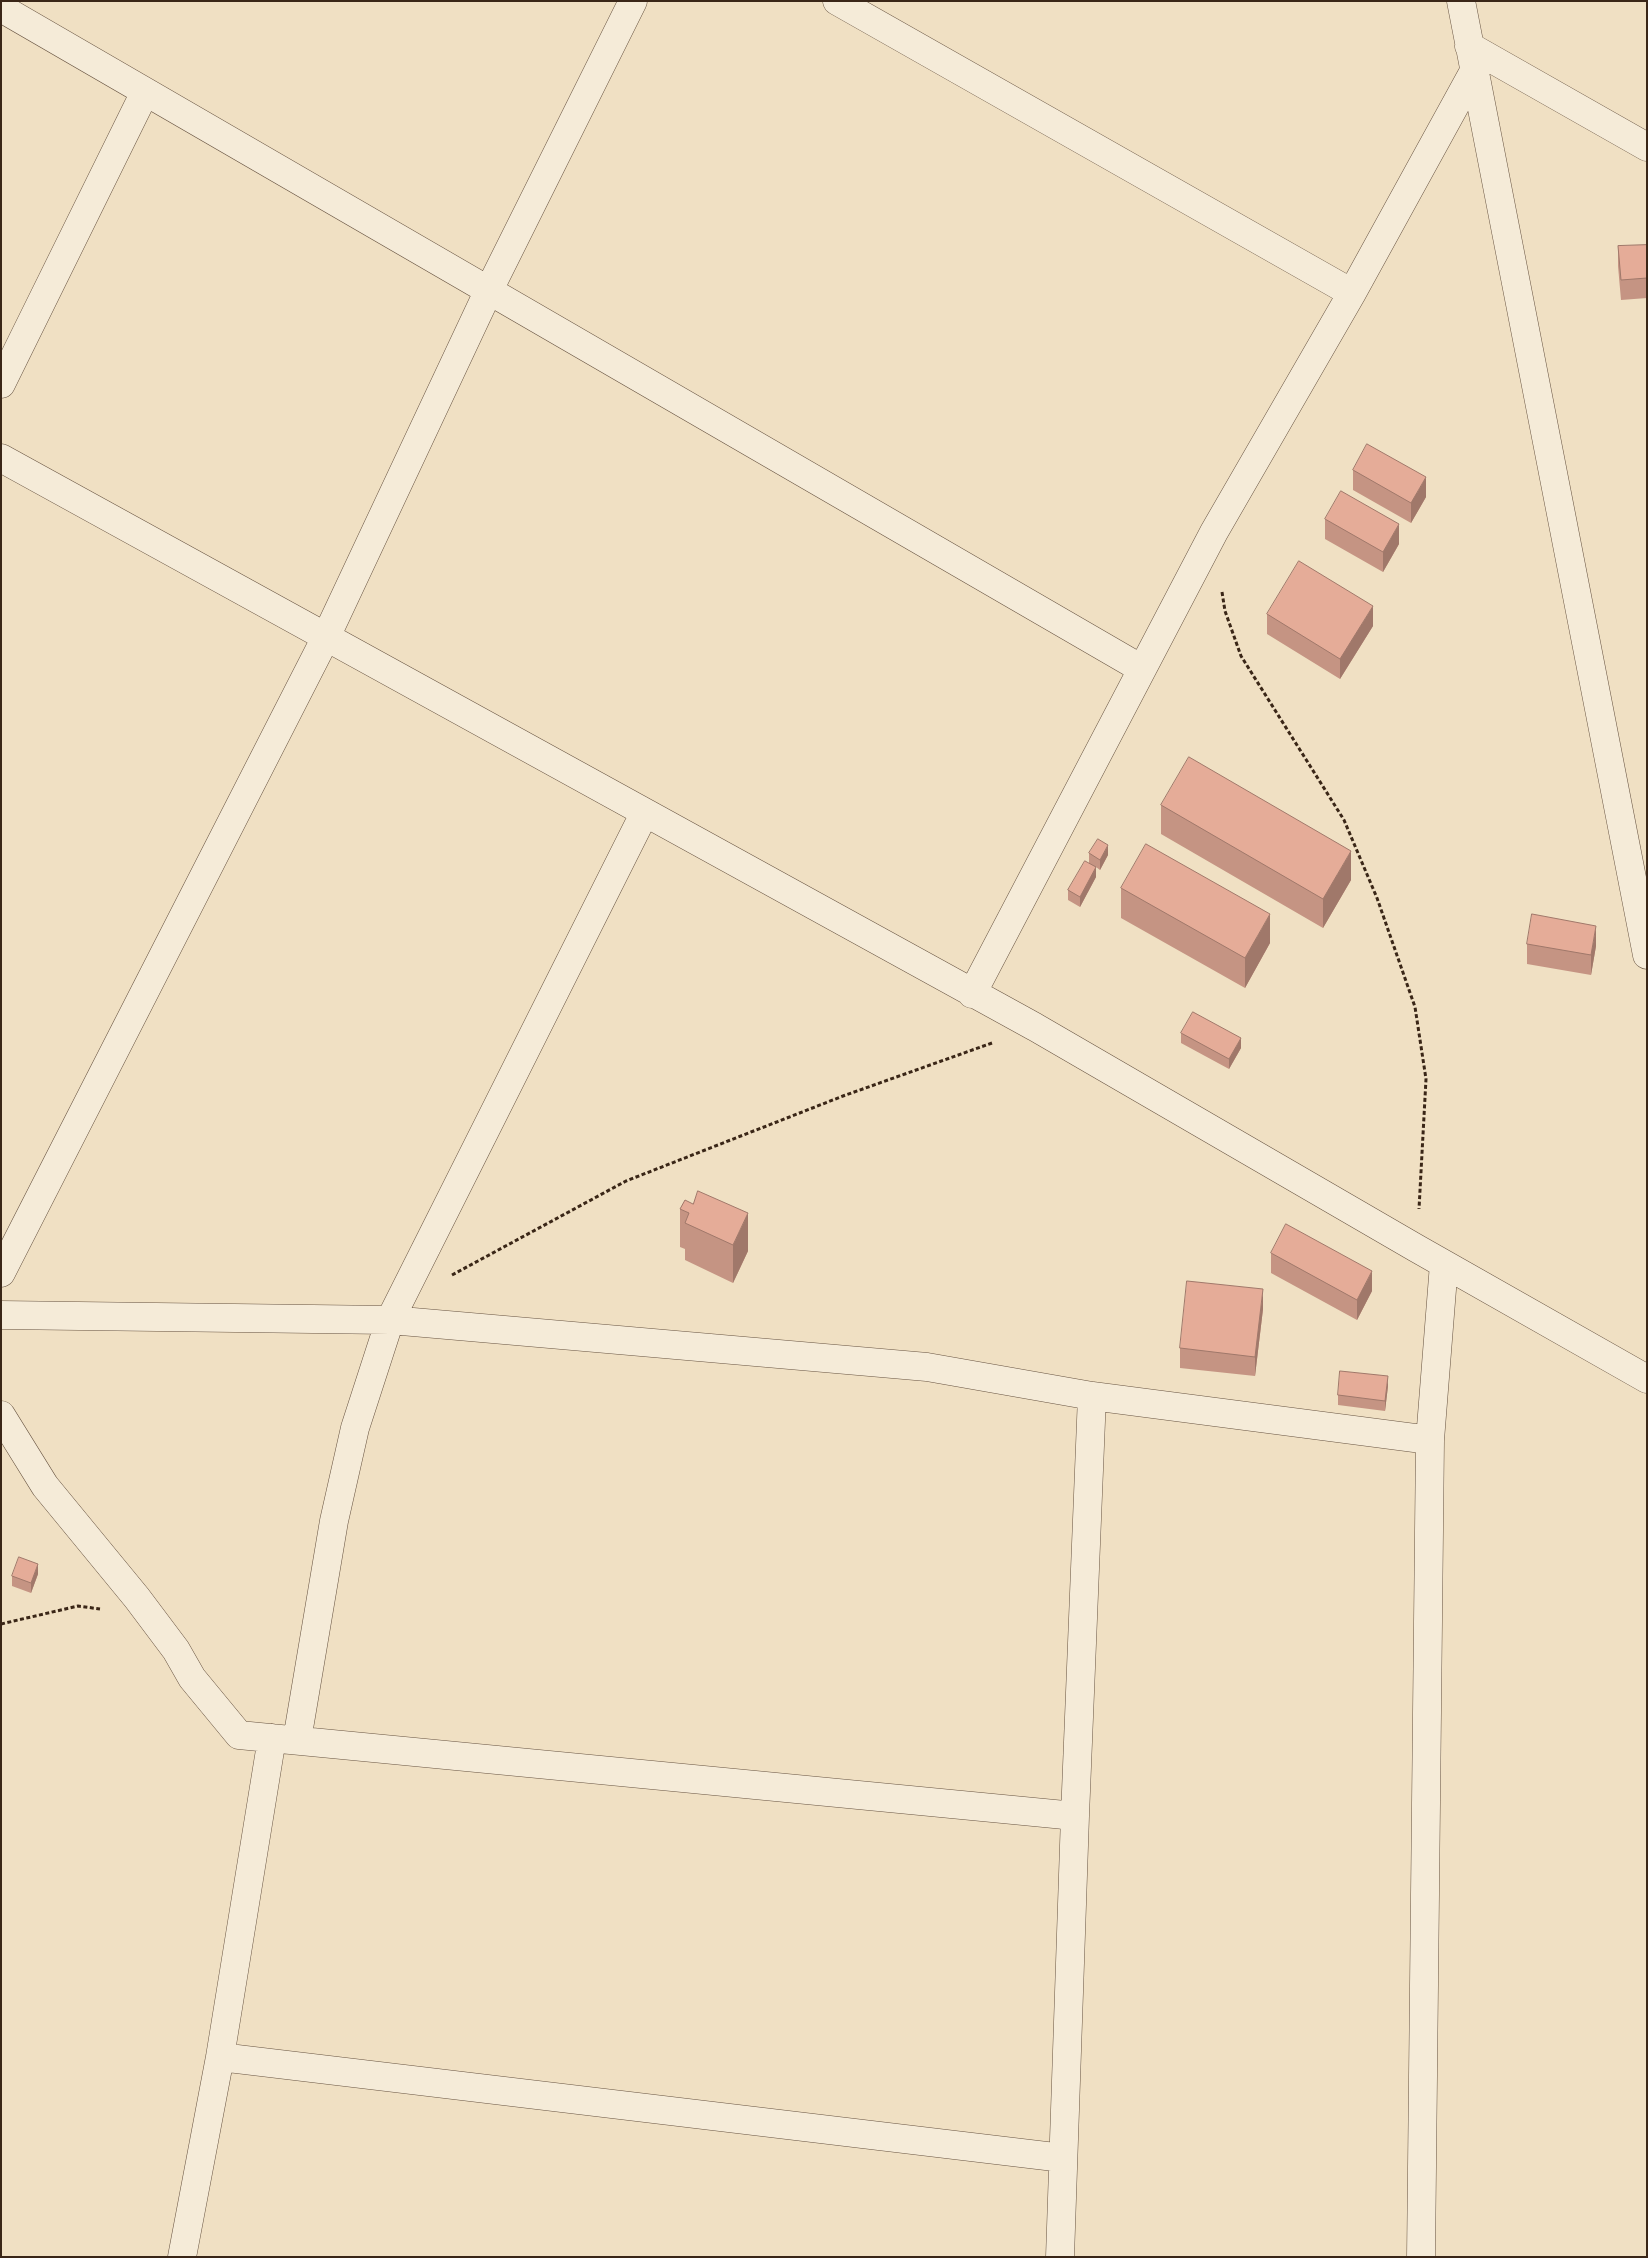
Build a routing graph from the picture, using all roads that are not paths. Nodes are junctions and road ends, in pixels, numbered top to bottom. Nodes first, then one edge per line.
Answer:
1 (633, 1) edge
2 (838, 1) edge
3 (1461, 1) edge
4 (1, 8) edge
5 (1472, 59) junction
6 (145, 92) junction
7 (1647, 147) edge
8 (488, 292) junction
9 (1352, 293) junction
10 (1, 384) edge
11 (4, 465) edge
12 (326, 637) junction
13 (1142, 669) junction
14 (644, 814) junction
15 (1647, 954) edge
16 (972, 994) junction
17 (1444, 1264) junction
18 (1, 1273) edge
19 (1, 1315) edge
20 (390, 1320) junction
21 (1647, 1379) edge
22 (1092, 1396) junction
23 (1, 1415) edge
24 (1430, 1440) junction
25 (284, 1739) junction
26 (1075, 1816) junction
27 (220, 2057) junction
28 (1063, 2158) junction
29 (182, 2257) edge
30 (1060, 2257) edge
31 (1421, 2257) edge

1 - 8 street
2 - 9 street
3 - 5 street
4 - 6 street
5 - 7 street
5 - 9 street
5 - 15 street
6 - 8 street
6 - 10 street
8 - 12 street
8 - 13 street
9 - 13 street
11 - 12 street
12 - 14 street
12 - 18 street
13 - 16 street
14 - 16 street
14 - 20 street
16 - 17 street
17 - 21 street
17 - 24 street
19 - 20 street
20 - 22 street
20 - 25 street
22 - 24 street
22 - 26 street
23 - 25 street
24 - 31 street
25 - 26 street
25 - 27 street
26 - 28 street
27 - 28 street
27 - 29 street
28 - 30 street

